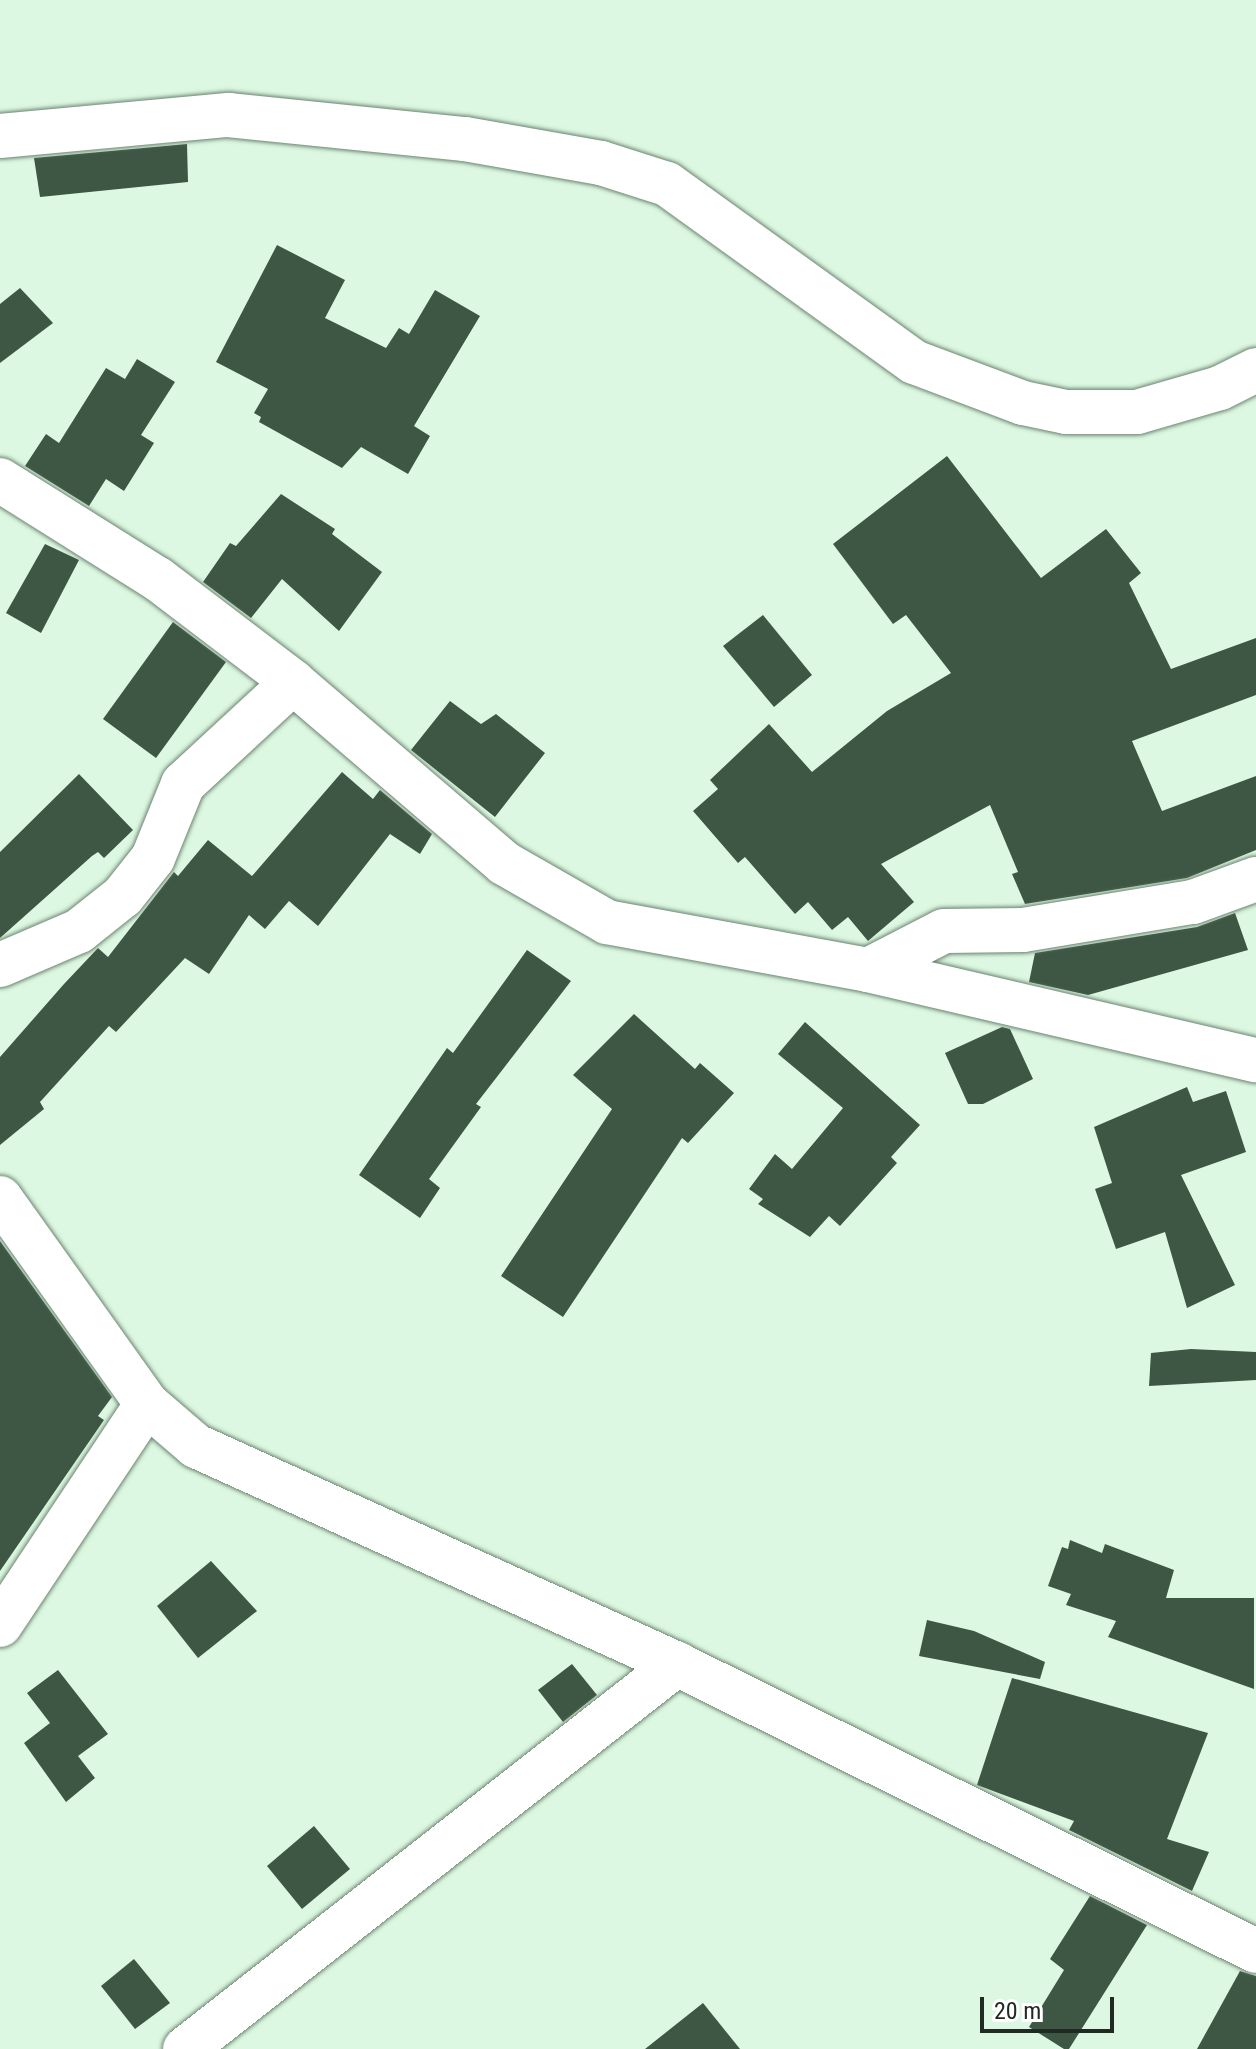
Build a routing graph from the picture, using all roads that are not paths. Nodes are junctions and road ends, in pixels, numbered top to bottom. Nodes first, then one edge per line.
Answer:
1 (0, 136) edge
2 (1256, 370) edge
3 (0, 480) edge
4 (293, 682) junction
5 (1256, 879) edge
6 (0, 965) edge
7 (868, 970) junction
8 (1253, 1070) edge
9 (0, 1198) edge
10 (147, 1404) junction
11 (0, 1625) edge
12 (677, 1664) junction
13 (1256, 1951) edge
14 (185, 2049) edge

1 - 2 street
3 - 4 street
4 - 6 street
4 - 7 street
5 - 7 street
7 - 8 street
9 - 10 street
10 - 11 street
10 - 12 street
12 - 13 street
12 - 14 street

